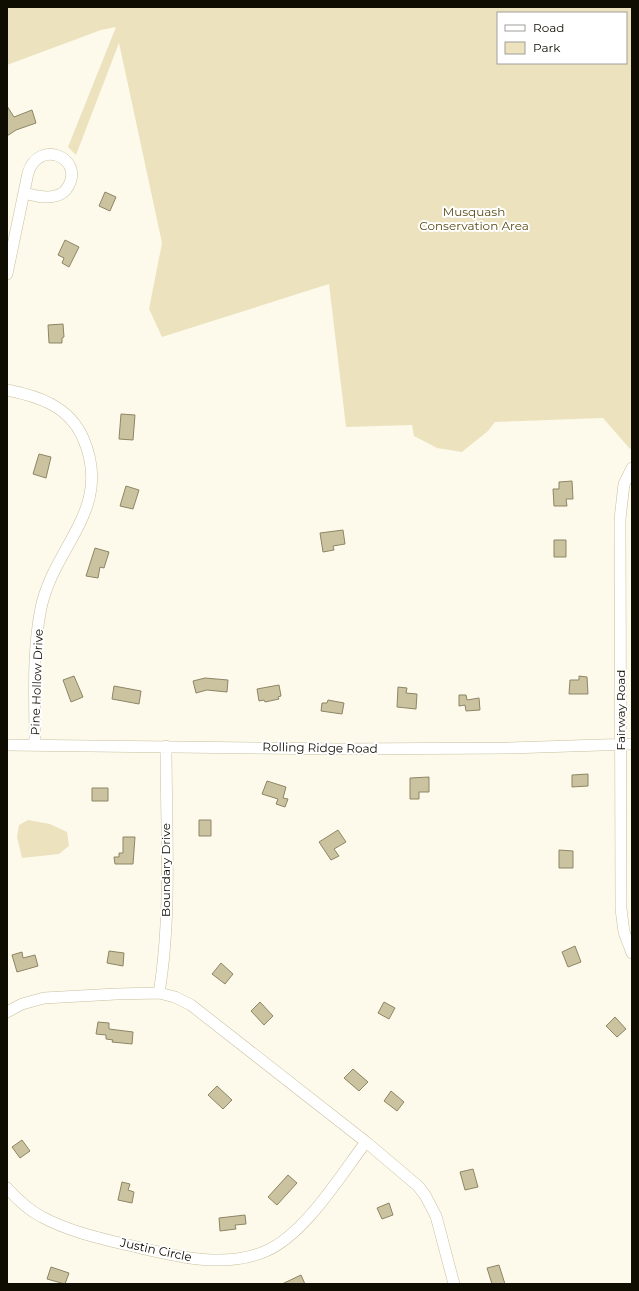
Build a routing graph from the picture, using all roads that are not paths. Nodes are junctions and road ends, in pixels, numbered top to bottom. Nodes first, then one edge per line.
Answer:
1 (24, 193) junction
2 (7, 274) edge
3 (7, 390) edge
4 (632, 468) edge
5 (35, 744) junction
6 (627, 744) edge
7 (7, 745) edge
8 (166, 746) junction
9 (632, 953) edge
10 (159, 993) junction
11 (7, 1012) edge
12 (366, 1142) junction
13 (7, 1188) edge
14 (454, 1284) edge

1 - 1 street
1 - 2 street
3 - 5 street, Pine Hollow Drive
4 - 6 street, Fairway Road
5 - 7 street, Rolling Ridge Road
5 - 8 street, Rolling Ridge Road
6 - 8 street, Rolling Ridge Road
6 - 9 street, Fairway Road
8 - 10 street, Boundary Drive
10 - 11 street
10 - 12 street
12 - 13 street, Justin Circle
12 - 14 street

